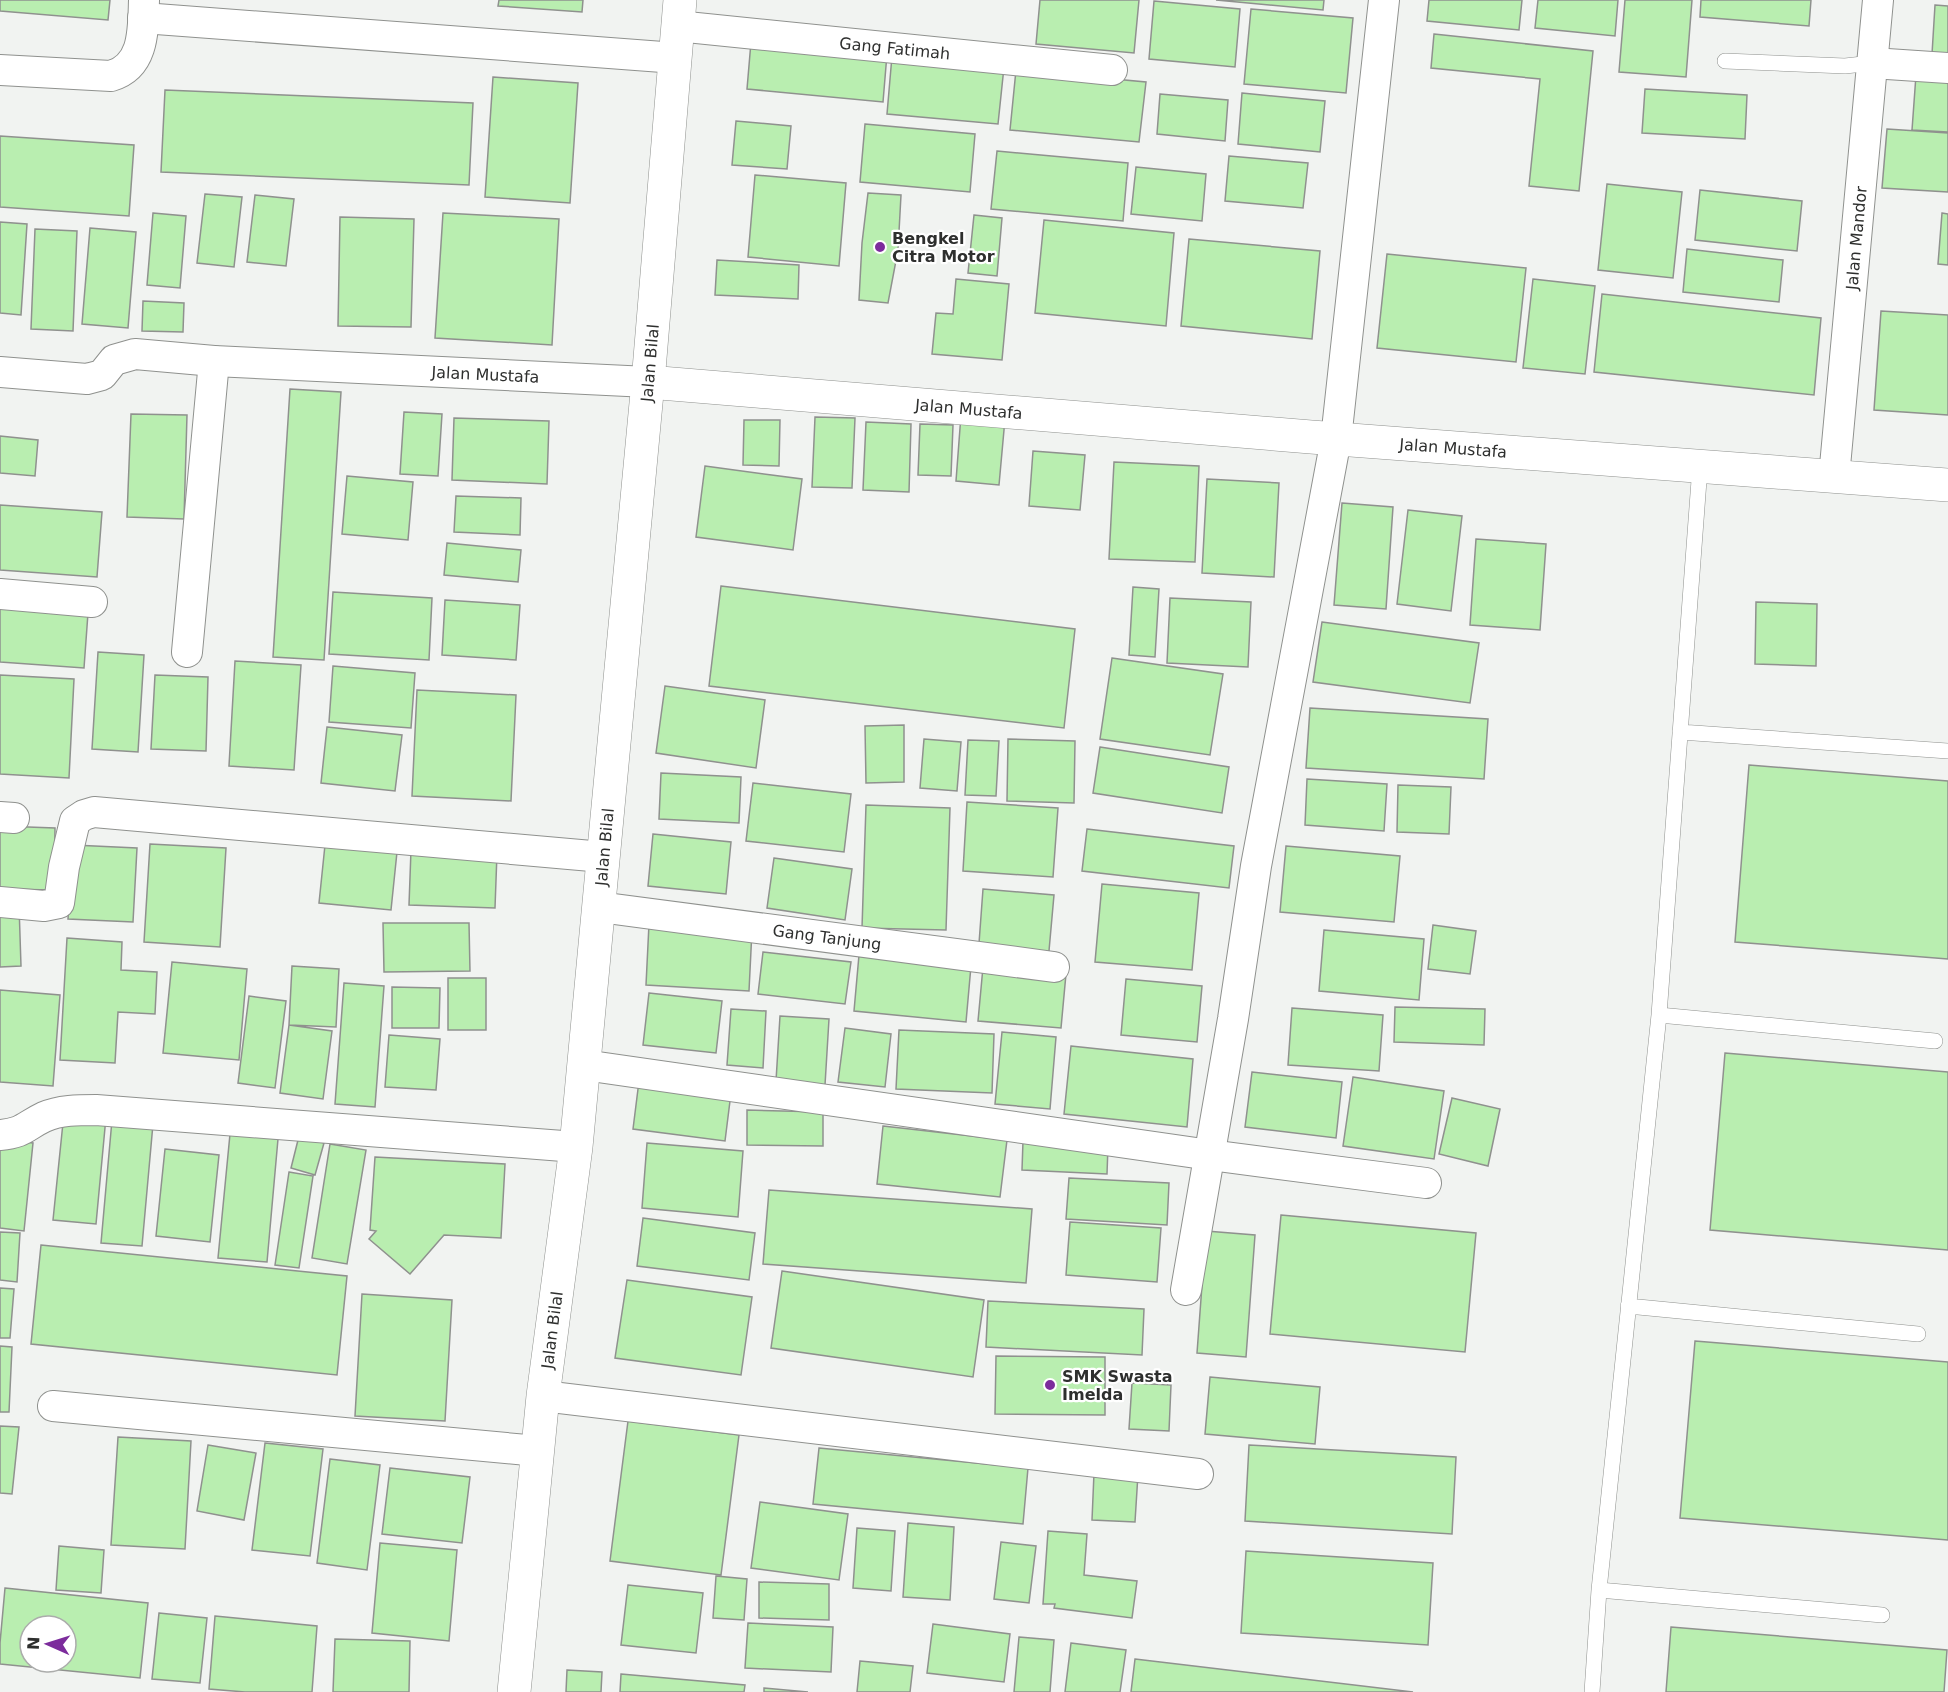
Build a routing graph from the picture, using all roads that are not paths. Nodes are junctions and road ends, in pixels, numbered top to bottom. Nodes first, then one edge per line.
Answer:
1 (1384, 0) edge
2 (1878, 0) edge
3 (144, 9) edge
4 (679, 13) edge
5 (676, 58) junction
6 (1725, 61) dead end
7 (1872, 63) junction
8 (1948, 68) edge
9 (0, 70) edge
10 (1112, 70) dead end
11 (214, 361) junction
12 (0, 372) edge
13 (648, 382) junction
14 (1336, 439) junction
15 (1700, 467) junction
16 (1833, 477) junction
17 (1948, 485) edge
18 (0, 594) edge
19 (92, 602) dead end
20 (187, 652) dead end
21 (1680, 732) junction
22 (1948, 751) edge
23 (603, 857) junction
24 (0, 902) edge
25 (599, 907) junction
26 (1054, 967) dead end
27 (1659, 1015) junction
28 (1935, 1041) dead end
29 (584, 1065) junction
30 (0, 1135) edge
31 (576, 1147) junction
32 (1210, 1155) junction
33 (1426, 1183) dead end
34 (1186, 1290) dead end
35 (1628, 1306) junction
36 (1918, 1334) dead end
37 (543, 1396) junction
38 (54, 1406) dead end
39 (538, 1451) junction
40 (1198, 1474) dead end
41 (1599, 1590) junction
42 (1882, 1615) dead end
43 (514, 1692) edge
44 (1592, 1692) edge

1 - 14 street
2 - 7 street, Jalan Mandor
3 - 5 street
3 - 9 street
4 - 5 main road, Jalan Bilal
4 - 10 street, Gang Fatimah
5 - 13 main road, Jalan Bilal
6 - 7 lane
7 - 8 street
7 - 16 street, Jalan Mandor
11 - 12 street, Jalan Mustafa
11 - 13 street, Jalan Mustafa
11 - 20 street
13 - 14 main road, Jalan Mustafa
13 - 23 main road, Jalan Bilal
14 - 15 main road, Jalan Mustafa
14 - 32 street
15 - 16 main road, Jalan Mustafa
15 - 21 lane
16 - 17 main road, Jalan Mustafa
18 - 19 street
21 - 22 lane
21 - 27 lane
23 - 24 street
23 - 25 main road, Jalan Bilal
25 - 26 street, Gang Tanjung
25 - 29 main road, Jalan Bilal
27 - 28 lane
27 - 35 lane
29 - 31 main road, Jalan Bilal
29 - 32 street
30 - 31 street
31 - 37 main road, Jalan Bilal
32 - 33 street
32 - 34 street
35 - 36 lane
35 - 41 lane
37 - 39 main road, Jalan Bilal
37 - 40 street
38 - 39 street
39 - 43 main road, Jalan Bilal
41 - 42 lane
41 - 44 lane

